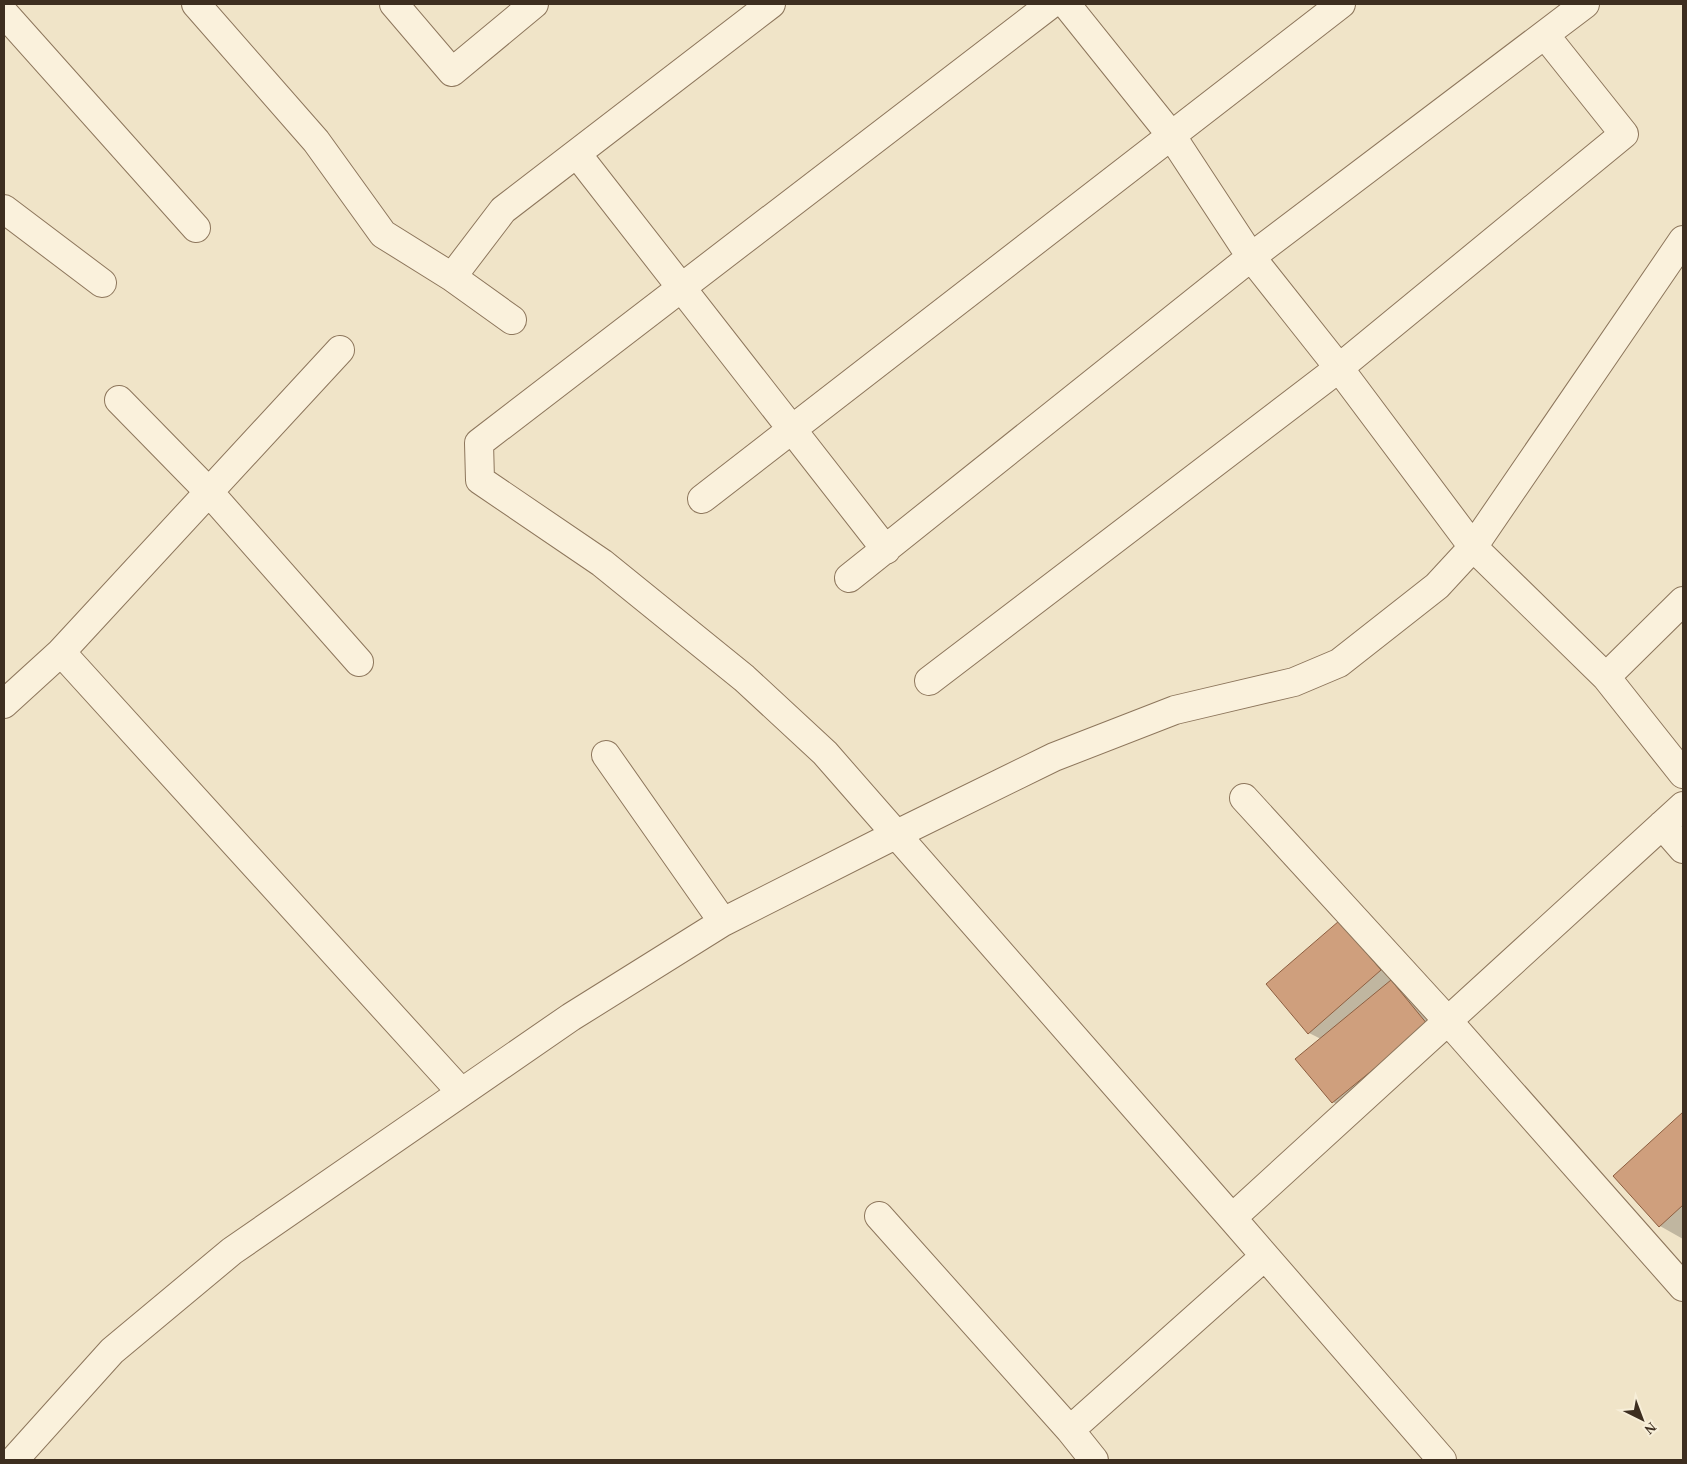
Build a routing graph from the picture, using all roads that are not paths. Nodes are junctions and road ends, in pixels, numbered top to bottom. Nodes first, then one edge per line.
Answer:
1 (196, 4) edge
2 (394, 4) edge
3 (534, 4) edge
4 (771, 4) edge
5 (1051, 4) edge
6 (1066, 4) edge
7 (1341, 4) edge
8 (1585, 4) edge
9 (4, 12) edge
10 (1545, 35) junction
11 (1171, 135) junction
12 (577, 154) junction
13 (4, 209) edge
14 (196, 228) dead end
15 (1683, 240) edge
16 (1251, 257) junction
17 (452, 277) junction
18 (102, 283) dead end
19 (681, 287) junction
20 (512, 320) dead end
21 (340, 350) dead end
22 (1339, 368) junction
23 (119, 400) dead end
24 (792, 429) junction
25 (209, 492) junction
26 (702, 499) dead end
27 (1473, 547) junction
28 (886, 550) junction
29 (850, 578) dead end
30 (1683, 601) edge
31 (61, 652) junction
32 (359, 662) dead end
33 (1606, 677) junction
34 (929, 681) dead end
35 (4, 704) edge
36 (606, 755) dead end
37 (1683, 774) edge
38 (1244, 798) dead end
39 (1683, 806) edge
40 (1662, 825) junction
41 (897, 834) junction
42 (1683, 849) edge
43 (723, 922) junction
44 (1448, 1021) junction
45 (461, 1092) junction
46 (879, 1216) dead end
47 (1232, 1218) junction
48 (1265, 1256) junction
49 (1683, 1287) edge
50 (1070, 1430) junction
51 (4, 1450) edge
52 (13, 1460) edge
53 (1094, 1460) edge
54 (1442, 1460) edge

1 - 17 street
2 - 3 street
4 - 12 street
5 - 19 street
6 - 11 street
7 - 11 street
8 - 10 street
9 - 14 street
10 - 16 street
10 - 22 street
11 - 16 street
11 - 24 street
12 - 17 street
12 - 19 street
13 - 18 street
15 - 27 street
16 - 22 street
16 - 28 street
17 - 20 street
19 - 24 street
19 - 41 street
21 - 25 street
22 - 27 street
22 - 34 street
23 - 25 street
24 - 26 street
24 - 28 street
25 - 31 street
25 - 32 street
27 - 33 street
27 - 41 street
28 - 29 street
30 - 33 street
31 - 35 street
31 - 45 street
33 - 37 street
36 - 43 street
38 - 44 street
39 - 40 street
40 - 42 street
40 - 44 street
41 - 43 street
41 - 47 street
43 - 45 street
44 - 47 street
44 - 49 street
45 - 52 street
46 - 50 street
47 - 48 street
48 - 50 street
48 - 54 street
50 - 53 street
51 - 52 street

